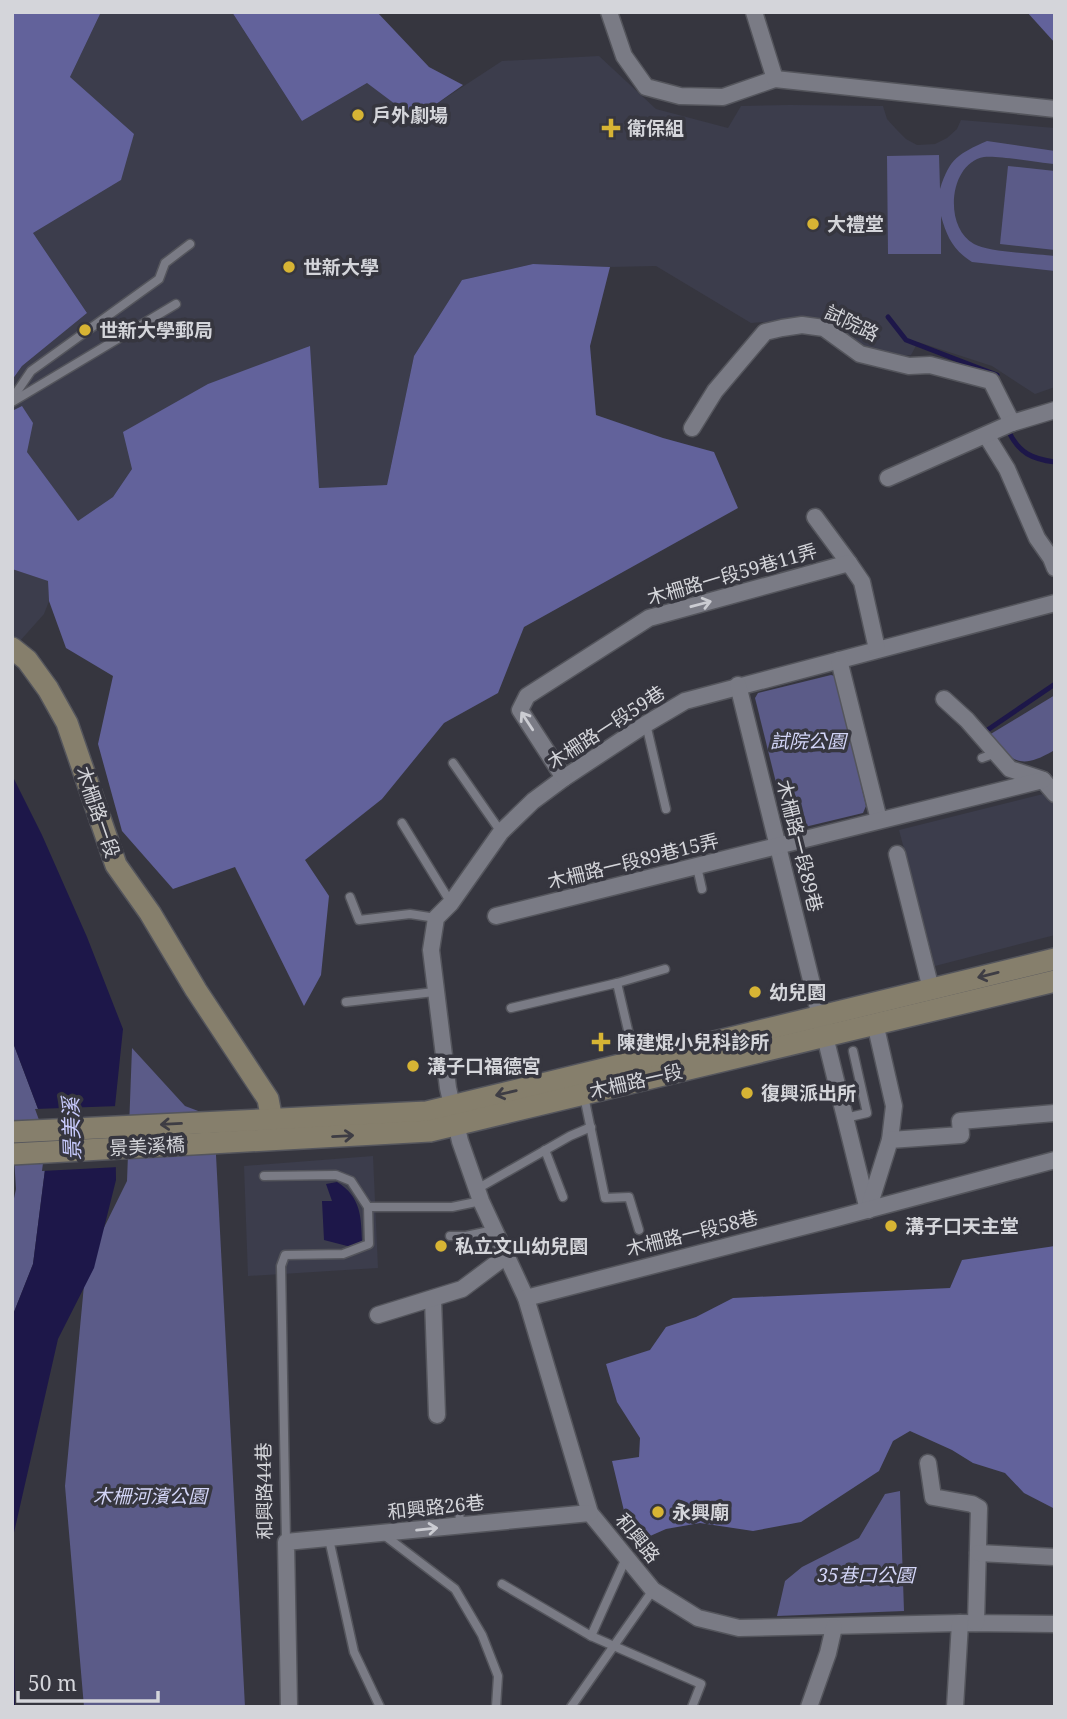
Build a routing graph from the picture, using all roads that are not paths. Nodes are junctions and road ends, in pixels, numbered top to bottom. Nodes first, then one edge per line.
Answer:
1 (609, 12) edge
2 (756, 13) edge
3 (775, 79) junction
4 (1055, 109) edge
5 (190, 244) dead end
6 (176, 304) dead end
7 (12, 401) edge
8 (1055, 410) edge
9 (1012, 423) junction
10 (692, 428) dead end
11 (986, 435) junction
12 (887, 478) dead end
13 (816, 517) dead end
14 (849, 563) junction
15 (1055, 568) edge
16 (1055, 603) edge
17 (12, 648) edge
18 (877, 649) junction
19 (839, 660) junction
20 (738, 685) junction
21 (944, 699) dead end
22 (646, 724) junction
23 (453, 763) dead end
24 (564, 778) junction
25 (1043, 780) junction
26 (1055, 794) edge
27 (666, 809) dead end
28 (879, 820) junction
29 (402, 823) dead end
30 (501, 832) junction
31 (779, 846) junction
32 (897, 854) dead end
33 (697, 867) junction
34 (702, 889) dead end
35 (350, 897) dead end
36 (451, 902) junction
37 (496, 916) dead end
38 (436, 918) junction
39 (1055, 959) edge
40 (666, 969) dead end
41 (1055, 981) edge
42 (617, 983) junction
43 (931, 989) junction
44 (434, 992) junction
45 (346, 1002) dead end
46 (511, 1008) dead end
47 (876, 1023) junction
48 (824, 1026) junction
49 (853, 1051) dead end
50 (636, 1063) junction
51 (584, 1093) junction
52 (1055, 1113) edge
53 (454, 1115) junction
54 (845, 1118) junction
55 (591, 1127) junction
56 (274, 1129) junction
57 (240, 1131) junction
58 (12, 1132) edge
59 (890, 1140) junction
60 (545, 1150) junction
61 (12, 1154) edge
62 (1055, 1160) edge
63 (264, 1176) dead end
64 (479, 1195) junction
65 (563, 1197) dead end
66 (368, 1207) junction
67 (868, 1210) junction
68 (494, 1230) junction
69 (639, 1230) dead end
70 (450, 1236) dead end
71 (506, 1255) junction
72 (526, 1298) junction
73 (433, 1299) junction
74 (378, 1315) dead end
75 (437, 1415) dead end
76 (928, 1464) dead end
77 (459, 1504) dead end
78 (590, 1513) junction
79 (460, 1526) junction
80 (382, 1534) junction
81 (329, 1539) junction
82 (286, 1542) junction
83 (978, 1553) junction
84 (627, 1556) junction
85 (1055, 1557) edge
86 (502, 1584) dead end
87 (653, 1590) junction
88 (968, 1623) junction
89 (1055, 1624) edge
90 (834, 1627) junction
91 (591, 1636) junction
92 (614, 1646) junction
93 (289, 1707) edge
94 (380, 1707) edge
95 (496, 1707) edge
96 (571, 1707) edge
97 (692, 1707) edge
98 (809, 1707) edge
99 (955, 1707) edge

1 - 3 street
2 - 3 street
3 - 4 street
5 - 7 lane
6 - 7 lane
8 - 9 street
9 - 10 street, 試院路
9 - 11 street
11 - 12 street
11 - 15 street
13 - 14 street
14 - 18 street
24 -> 14 street, 木柵路一段59巷11弄
16 - 18 street, 木柵路一段59巷
17 - 56 main road, 木柵路一段
18 - 19 street, 木柵路一段59巷
19 - 20 street, 木柵路一段59巷
19 - 28 street
20 - 22 street, 木柵路一段59巷
20 - 31 street, 木柵路一段89巷
21 - 25 street
22 - 24 street, 木柵路一段59巷
22 - 27 lane
23 - 30 lane
24 - 30 street, 木柵路一段59巷
25 - 26 street
25 - 28 street, 木柵路一段89巷15弄
28 - 31 street, 木柵路一段89巷15弄
29 - 36 lane
30 - 36 street, 木柵路一段59巷
31 - 33 street, 木柵路一段89巷15弄
31 - 48 street, 木柵路一段89巷
32 - 43 street
33 - 34 lane
33 - 37 street, 木柵路一段89巷15弄
35 - 38 lane
36 - 38 street, 木柵路一段59巷
38 - 44 street
39 -> 43 main road, 木柵路一段
40 - 42 lane
41 - 47 main road, 木柵路一段
42 - 46 lane
42 - 50 lane
43 - 48 main road, 木柵路一段
44 - 45 lane
44 - 53 street
47 - 48 main road, 木柵路一段
47 - 59 street
48 - 50 main road, 木柵路一段
48 - 51 main road, 木柵路一段
48 - 54 street
49 - 54 lane
50 -> 53 main road, 木柵路一段
51 - 53 main road, 木柵路一段
51 - 55 lane
52 - 59 street
53 - 56 main road, 木柵路一段
53 - 64 street, 和興路
54 - 67 street
55 - 60 lane
55 - 69 lane
56 - 57 main road
57 -> 58 main road, 景美溪橋
57 - 61 main road, 景美溪橋
59 - 67 street
60 - 64 lane
60 - 65 lane
62 - 67 street, 木柵路一段58巷
63 - 66 lane
64 - 66 lane
64 - 68 street, 和興路
66 - 82 lane, 和興路44巷
67 - 72 street, 木柵路一段58巷
68 - 70 lane
68 - 71 street, 和興路
71 - 72 street, 和興路
71 - 73 street
72 - 78 street, 和興路
73 - 74 street
73 - 75 street
76 - 83 street
77 - 79 lane
78 - 79 street, 和興路26巷
78 - 84 street, 和興路
80 -> 79 street, 和興路26巷
80 - 81 street, 和興路26巷
80 - 95 lane
81 - 82 street, 和興路26巷
81 - 94 lane
82 - 93 street, 和興路44巷
83 - 85 street
83 - 88 street
84 - 87 street, 和興路
84 - 91 lane
86 - 91 lane
87 - 90 street, 和興路
87 - 92 lane
88 - 89 street, 和興路
88 - 90 street, 和興路
88 - 99 street
90 - 98 street
91 - 92 lane
92 - 96 lane
92 - 97 lane

